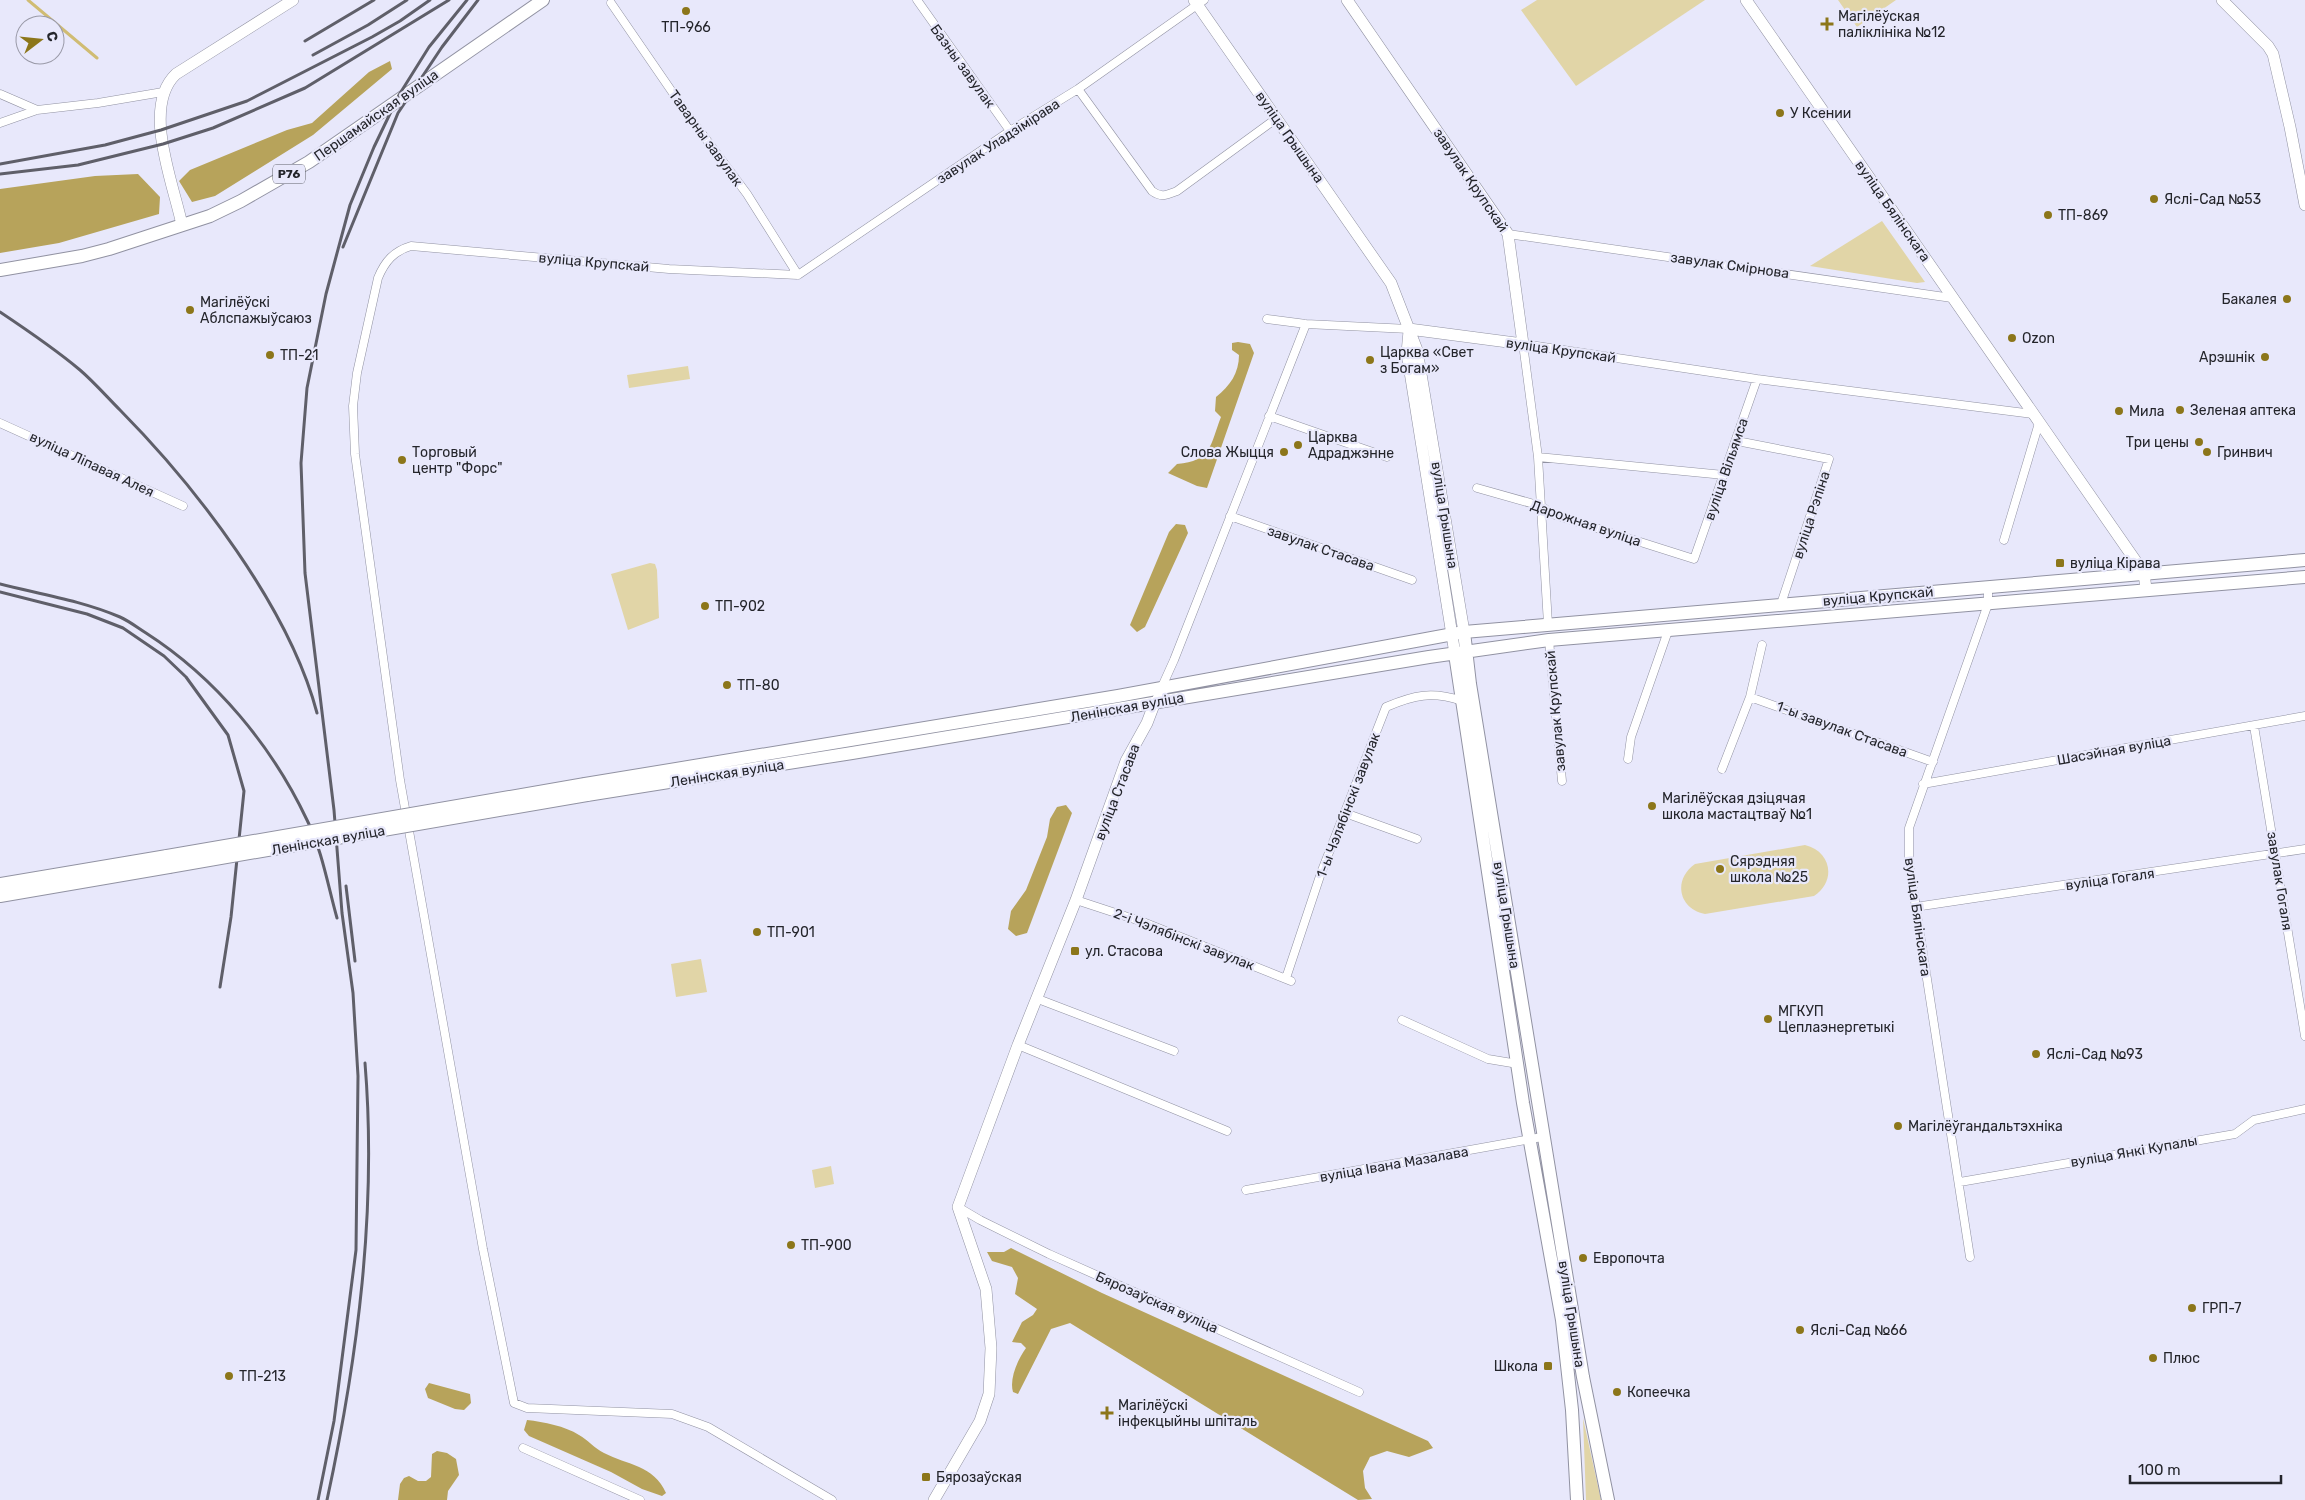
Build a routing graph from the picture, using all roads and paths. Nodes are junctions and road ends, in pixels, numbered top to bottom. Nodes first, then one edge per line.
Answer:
1 (293, 0) edge
2 (543, 0) edge
3 (916, 0) edge
4 (1346, 0) edge
5 (1746, 0) edge
6 (2223, 0) edge
7 (1198, 2) edge
8 (611, 3) dead end
9 (1078, 89) junction
10 (163, 92) junction
11 (0, 94) edge
12 (37, 110) junction
13 (1277, 118) junction
14 (0, 123) edge
15 (1010, 131) junction
16 (2305, 205) edge
17 (182, 225) junction
18 (1508, 234) junction
19 (0, 270) edge
20 (798, 275) junction
21 (1952, 298) junction
22 (1267, 319) dead end
23 (1306, 324) junction
24 (1409, 330) junction
25 (1523, 344) junction
26 (1757, 379) junction
27 (1269, 416) junction
28 (2036, 418) junction
29 (0, 422) edge
30 (1737, 441) junction
31 (1387, 457) dead end
32 (1538, 457) junction
33 (1724, 475) junction
34 (1477, 488) dead end
35 (183, 506) dead end
36 (1541, 506) junction
37 (1230, 516) junction
38 (2004, 540) dead end
39 (1694, 559) joint
40 (2305, 560) edge
41 (2144, 573) junction
42 (2305, 577) edge
43 (1412, 580) dead end
44 (1988, 587) junction
45 (2146, 590) junction
46 (1781, 604) junction
47 (1988, 604) junction
48 (1548, 624) junction
49 (1668, 631) junction
50 (1458, 633) junction
51 (1549, 640) junction
52 (1762, 645) dead end
53 (1461, 653) junction
54 (1160, 688) junction
55 (1750, 697) junction
56 (1462, 701) junction
57 (1155, 702) junction
58 (2305, 716) edge
59 (2254, 726) junction
60 (1628, 759) dead end
61 (1933, 762) junction
62 (1722, 769) dead end
63 (1562, 781) dead end
64 (1923, 784) junction
65 (586, 789) junction
66 (1345, 812) junction
67 (1417, 839) dead end
68 (2305, 849) edge
69 (2276, 854) junction
70 (168, 862) junction
71 (0, 884) edge
72 (0, 896) edge
73 (1076, 900) junction
74 (1916, 906) junction
75 (2305, 973) edge
76 (2295, 975) junction
77 (1289, 979) joint
78 (1038, 1000) junction
79 (1402, 1020) dead end
80 (2305, 1036) edge
81 (1018, 1045) junction
82 (1174, 1051) dead end
83 (1518, 1064) junction
84 (2305, 1109) edge
85 (1227, 1130) dead end
86 (1536, 1138) junction
87 (1960, 1182) junction
88 (1246, 1190) dead end
89 (958, 1207) junction
90 (1970, 1257) dead end
91 (1358, 1392) dead end
92 (524, 1448) dead end
93 (640, 1500) edge
94 (832, 1500) edge
95 (934, 1500) edge
96 (1577, 1500) edge
97 (1608, 1500) edge

1 - 10 main road
2 - 17 main road, Першамайская вуліца / Р76
3 - 15 street, Базны завулак
4 - 18 main road, завулак Крупскай
5 - 21 main road, вуліца Бялінскага
6 - 16 main road
7 - 9 street, завулак Уладзімірава
7 - 13 main road, вуліца Грышына
8 - 20 street, Таварны завулак
9 - 13 street
9 - 15 street, завулак Уладзімірава
10 - 12 street
10 - 17 main road
11 - 12 street
12 - 14 street
13 - 24 main road, вуліца Грышына
15 - 20 street, завулак Уладзімірава
17 - 19 main road, Першамайская вуліца / Р76
18 - 21 street, завулак Смірнова
18 - 25 main road, завулак Крупскай
20 - 94 street, вуліца Крупскай
21 - 28 main road, вуліца Бялінскага
22 - 23 street, вуліца Крупскай
23 - 24 street, вуліца Крупскай
23 - 27 street, вуліца Стасава
24 - 25 main road, вуліца Крупскай
24 - 50 main road, вуліца Грышына
25 - 26 street, вуліца Крупскай
25 - 32 street, завулак Крупскай
26 - 28 street, вуліца Крупскай
26 - 30 street, вуліца Вільямса
27 - 31 street
27 - 37 street, вуліца Стасава
28 - 38 street
28 - 41 main road, вуліца Бялінскага
29 - 35 street, вуліца Ліпавая Алея
30 - 33 street, вуліца Вільямса
30 - 46 street, вуліца Рэпіна
32 - 33 street
32 - 36 street, завулак Крупскай
33 - 39 street, вуліца Вільямса
34 - 36 street, Дарожная вуліца
36 - 39 street, Дарожная вуліца
36 - 48 street, завулак Крупскай
37 - 43 street, завулак Стасава
37 - 54 street, вуліца Стасава
40 - 41 main road, вуліца Крупскай
41 - 44 main road, вуліца Крупскай
41 - 45 main road, вуліца Бялінскага
42 - 45 main road, вуліца Крупскай
44 - 46 main road, вуліца Крупскай
44 - 47 street, вуліца Бялінскага
45 - 47 main road, вуліца Крупскай
46 - 48 main road, вуліца Крупскай
47 - 49 main road, вуліца Крупскай
47 - 61 street, вуліца Бялінскага
48 - 50 main road, вуліца Крупскай
49 - 51 main road, вуліца Крупскай
49 - 60 street
50 - 53 main road, вуліца Грышына
50 - 54 main road, Ленінская вуліца
51 - 53 main road, вуліца Крупскай
51 - 63 street, завулак Крупскай
52 - 55 street
53 - 56 main road, вуліца Грышына
53 - 57 main road, Ленінская вуліца
53 - 86 main road, вуліца Грышына
54 - 57 street, вуліца Стасава
54 - 65 main road, Ленінская вуліца
55 - 61 street, 1-ы завулак Стасава
55 - 62 street
56 - 66 street, 1-ы Чэлябінскі завулак
56 - 83 main road, вуліца Грышына
57 - 65 main road, Ленінская вуліца
57 - 73 main road, вуліца Стасава
58 - 59 street, Шасэйная вуліца
59 - 64 street, Шасэйная вуліца
59 - 69 street, завулак Гогаля
61 - 64 street, вуліца Бялінскага
64 - 74 street, вуліца Бялінскага
65 - 70 main road, Ленінская вуліца, bridge
66 - 67 street
66 - 77 street, 1-ы Чэлябінскі завулак
68 - 69 street, вуліца Гогаля
69 - 74 street, вуліца Гогаля
69 - 76 street, завулак Гогаля
70 - 71 main road, Ленінская вуліца
70 - 72 main road, Ленінская вуліца
73 - 77 street, 2-і Чэлябінскі завулак
73 - 78 main road, вуліца Стасава
74 - 87 street, вуліца Бялінскага
75 - 76 street
76 - 80 street, завулак Гогаля
78 - 81 main road, вуліца Стасава
78 - 82 street
79 - 83 street
81 - 85 street
81 - 89 main road, вуліца Стасава
83 - 86 main road, вуліца Грышына
84 - 87 street, вуліца Янкі Купалы
86 - 88 street, вуліца Iвана Мазалава
86 - 96 main road, вуліца Грышына
86 - 97 main road, вуліца Грышына
87 - 90 street, вуліца Бялінскага
89 - 91 street, Бярозаўская вуліца
89 - 95 main road
92 - 93 street

